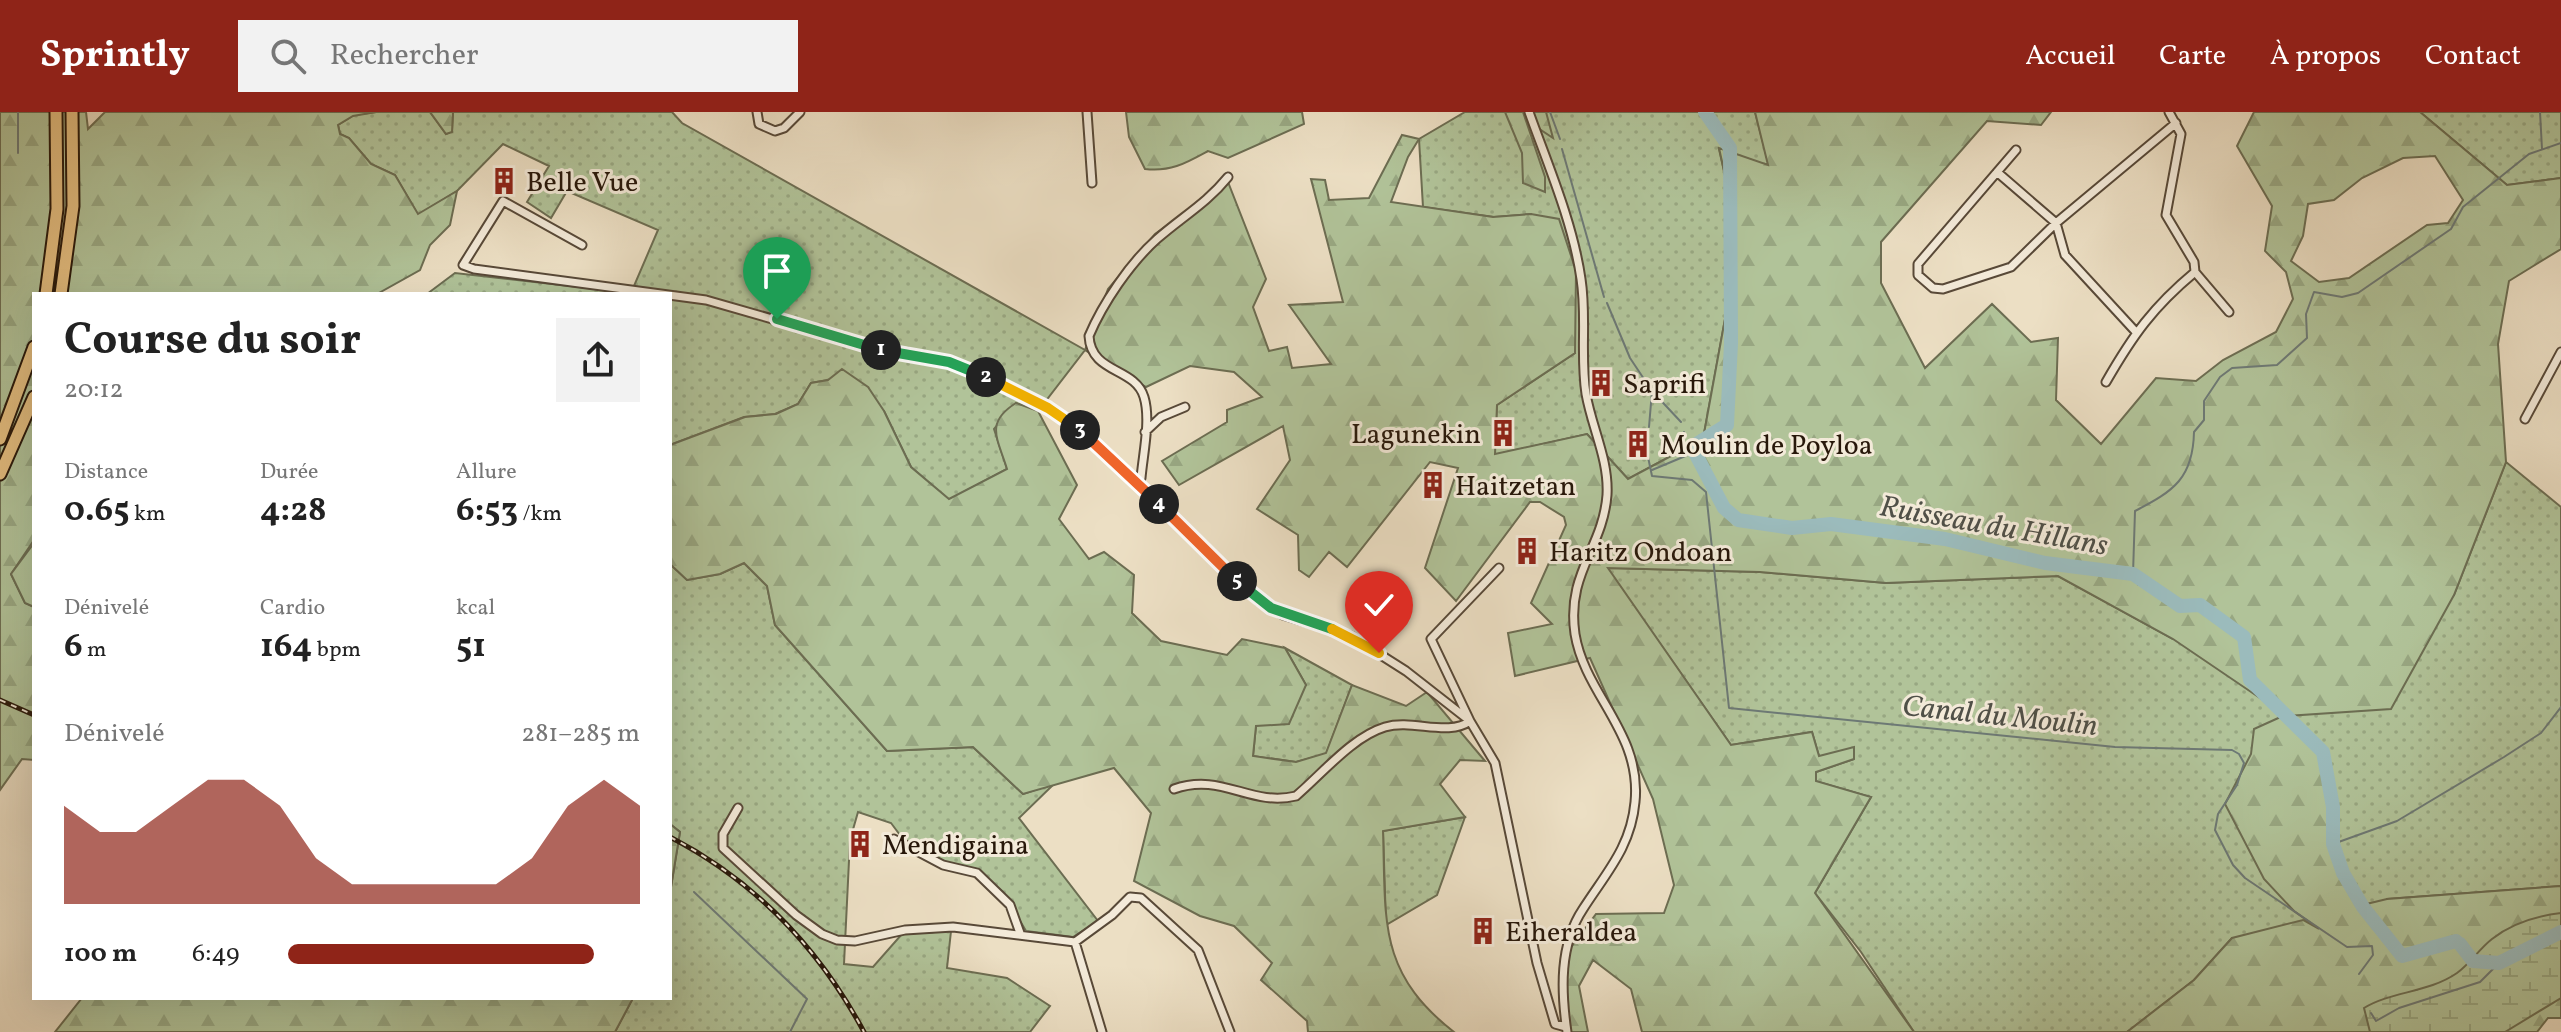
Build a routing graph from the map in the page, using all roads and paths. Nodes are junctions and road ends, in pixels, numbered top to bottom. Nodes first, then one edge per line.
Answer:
1 (56, 112) edge
2 (72, 112) edge
3 (757, 112) edge
4 (800, 112) edge
5 (1087, 112) edge
6 (1529, 112) edge
7 (2169, 112) edge
8 (2176, 123) junction
9 (2016, 150) dead end
10 (1997, 172) junction
11 (1228, 177) dead end
12 (1092, 183) dead end
13 (2056, 223) junction
14 (582, 245) dead end
15 (2195, 272) junction
16 (46, 292) edge
17 (61, 292) edge
18 (646, 292) edge
19 (672, 295) edge
20 (2229, 312) dead end
21 (2135, 331) junction
22 (32, 352) edge
23 (2561, 352) edge
24 (2106, 382) dead end
25 (32, 402) edge
26 (1185, 407) dead end
27 (2525, 419) dead end
28 (1145, 432) junction
29 (0, 439) edge
30 (0, 474) edge
31 (1137, 482) junction
32 (1499, 568) dead end
33 (1470, 721) junction
34 (1174, 789) dead end
35 (738, 808) dead end
36 (894, 839) dead end
37 (1020, 933) junction
38 (1075, 942) junction
39 (1566, 1030) edge
40 (1102, 1032) edge
41 (1230, 1032) edge

1 - 16 highway
2 - 17 highway
3 - 4 street
5 - 12 street
6 - 39 street
7 - 8 street
8 - 13 street
8 - 15 street
9 - 10 street
10 - 13 street
10 - 13 street
11 - 28 street
13 - 21 street
14 - 18 street
15 - 20 street
15 - 21 street
19 - 31 street
21 - 24 street
22 - 29 highway
23 - 27 street
25 - 30 highway
26 - 28 street
28 - 31 street
31 - 33 street
32 - 33 street
33 - 34 street
33 - 39 street
35 - 37 street
36 - 37 street
37 - 38 street
38 - 40 street
38 - 41 street

